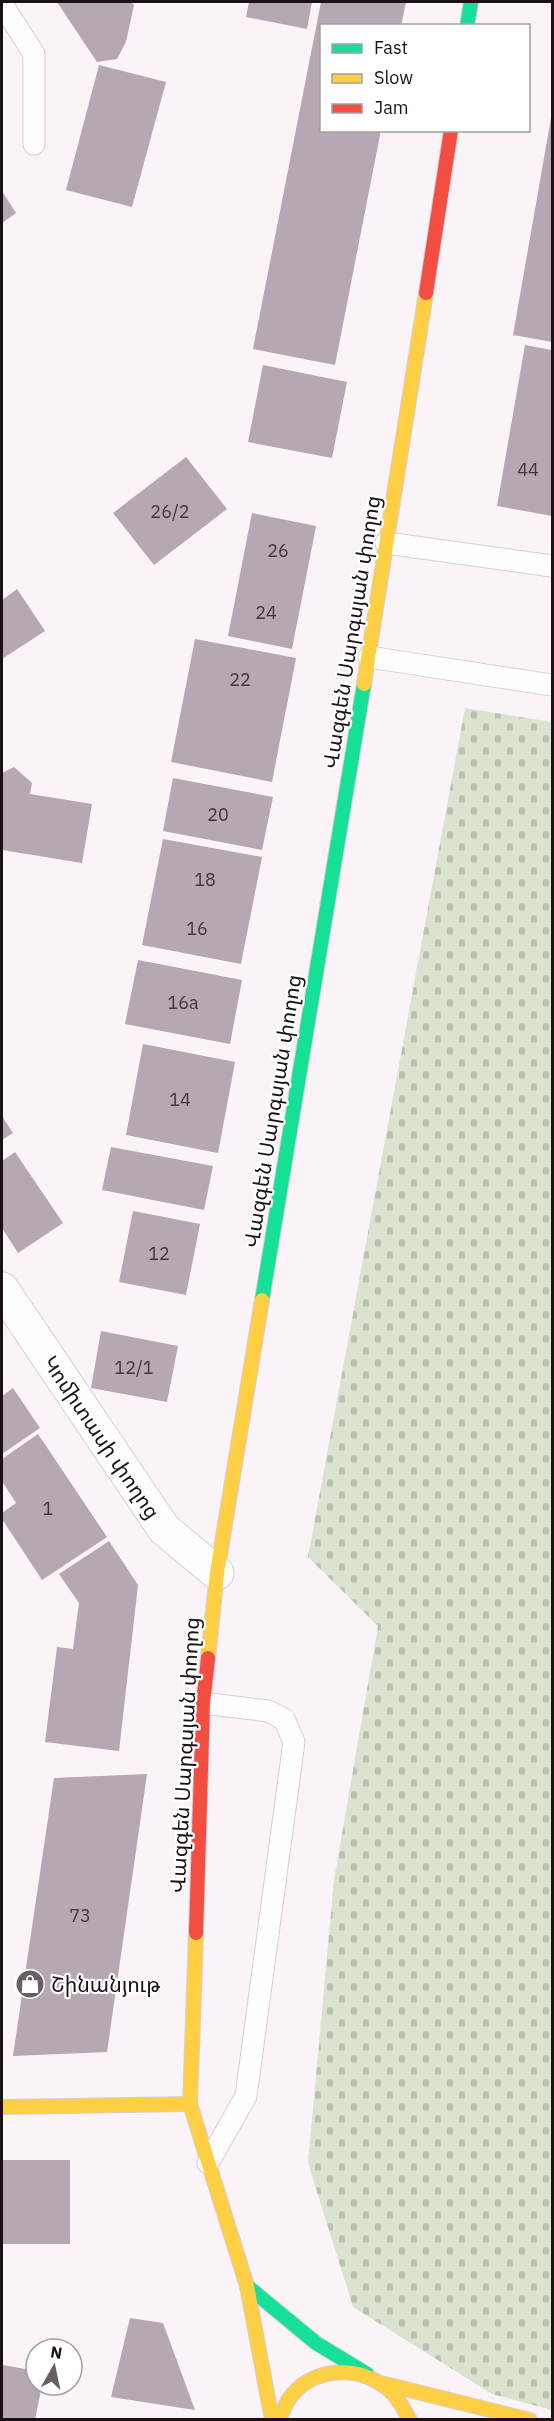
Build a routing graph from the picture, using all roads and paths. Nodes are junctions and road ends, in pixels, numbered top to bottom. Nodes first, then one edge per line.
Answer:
1 (471, 2) edge
2 (2, 4) edge
3 (467, 24) edge
4 (451, 132) edge
5 (34, 144) dead end
6 (386, 543) junction
7 (552, 566) edge
8 (369, 657) junction
9 (552, 685) edge
10 (2, 1289) edge
11 (217, 1573) junction
12 (203, 1703) junction
13 (190, 2104) junction
14 (2, 2107) edge
15 (208, 2163) junction
16 (247, 2286) junction
17 (367, 2374) junction
18 (386, 2384) junction
19 (272, 2420) edge
20 (279, 2420) edge
21 (410, 2420) edge
22 (530, 2420) edge

1 - 3 street
2 - 5 lane
4 - 6 street, Վազգեն Սարգսյան փողոց
6 - 7 lane
6 - 8 street, Վազգեն Սարգսյան փողոց
8 - 9 lane
8 - 11 street, Վազգեն Սարգսյան փողոց
10 - 11 street, Կոմիտասի փողոց
11 - 12 street, Վազգեն Սարգսյան փողոց
12 - 13 street, Վազգեն Սարգսյան փողոց
12 - 15 lane
13 - 14 street
13 - 15 street, Վազգեն Սարգսյան փողոց
15 - 16 street, Վազգեն Սարգսյան փողոց
16 - 17 street
16 - 19 street, Վազգեն Սարգսյան փողոց
17 - 18 street
17 - 20 street
18 - 21 street
18 - 22 street

